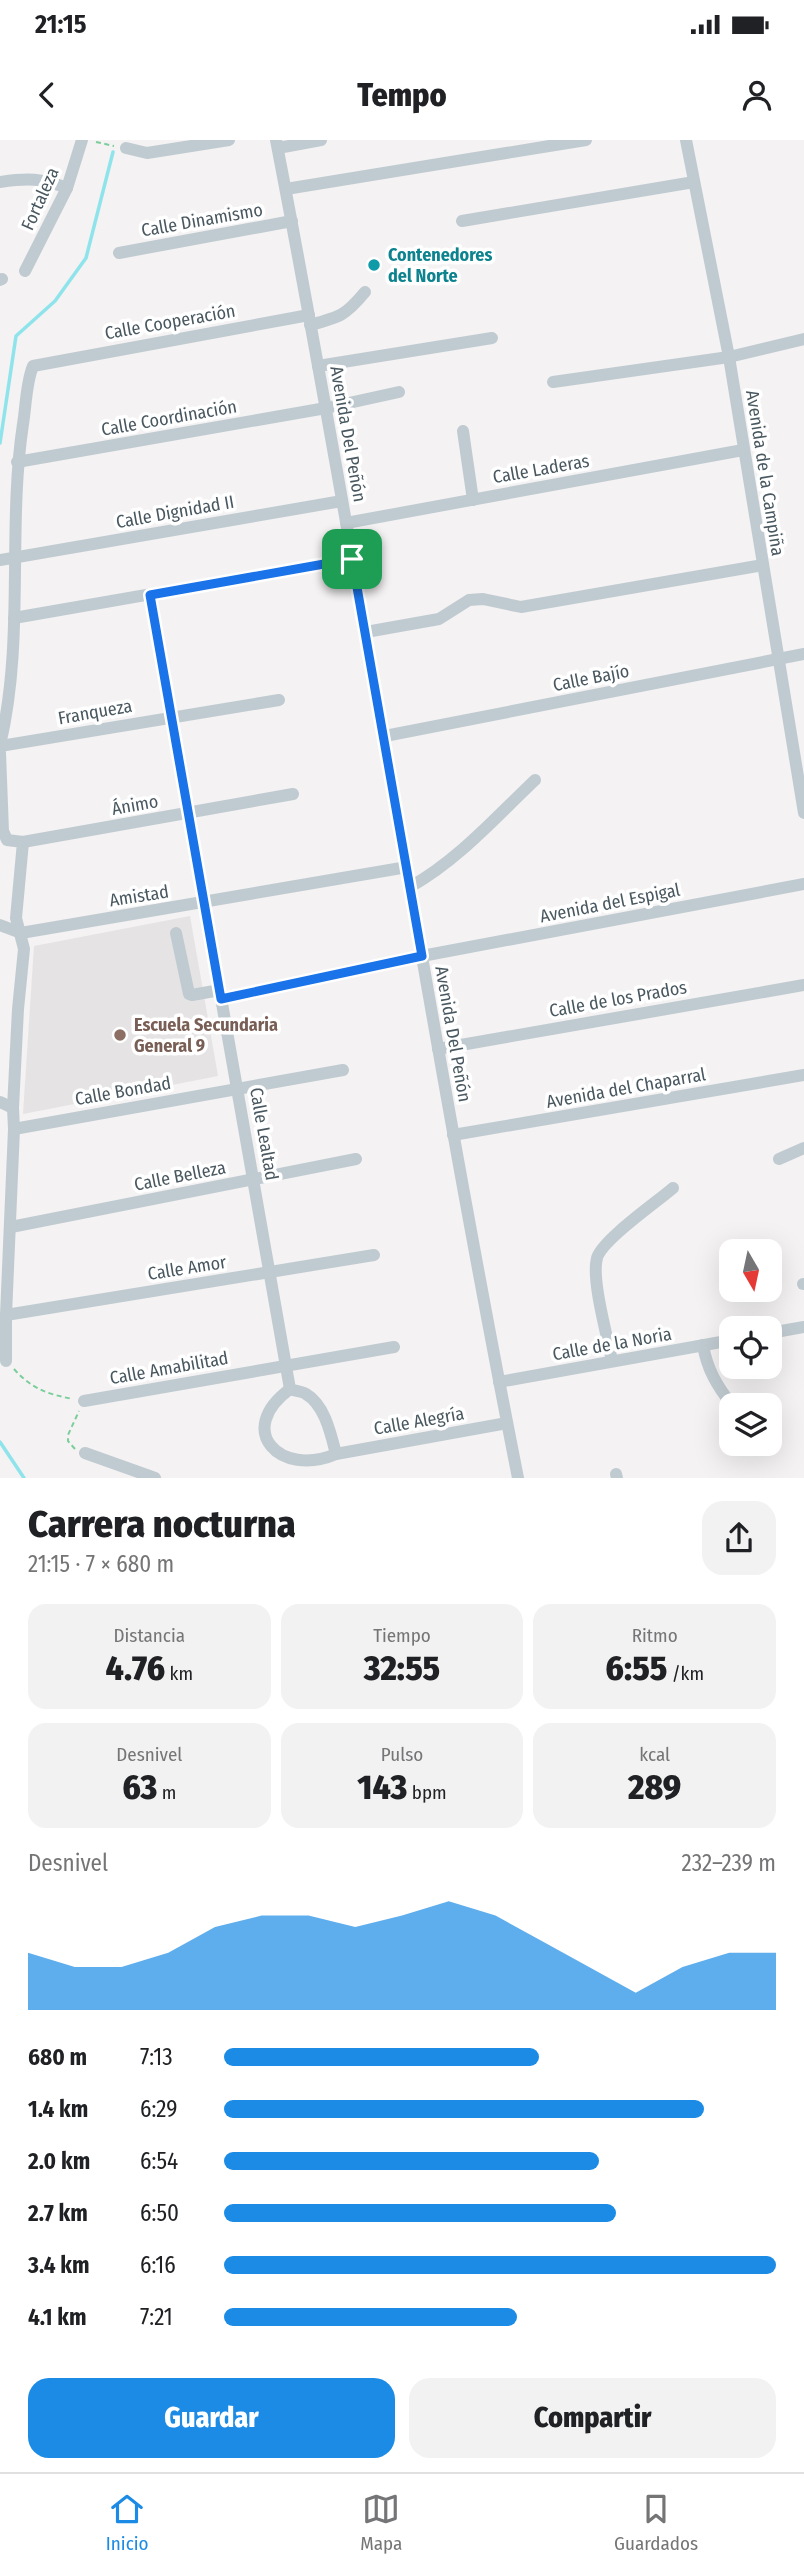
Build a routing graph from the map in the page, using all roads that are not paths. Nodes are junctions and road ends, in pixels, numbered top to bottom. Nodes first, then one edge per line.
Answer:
1 (229, 140) edge
2 (321, 140) edge
3 (586, 140) edge
4 (686, 140) edge
5 (88, 141) edge
6 (277, 144) edge
7 (126, 148) dead end
8 (694, 182) junction
9 (0, 183) edge
10 (67, 188) junction
11 (286, 190) junction
12 (292, 221) junction
13 (462, 221) dead end
14 (119, 253) dead end
15 (25, 271) dead end
16 (365, 292) dead end
17 (309, 320) junction
18 (492, 338) dead end
19 (804, 339) edge
20 (729, 357) junction
21 (318, 366) junction
22 (554, 383) dead end
23 (399, 392) dead end
24 (326, 408) junction
25 (463, 432) dead end
26 (743, 450) junction
27 (17, 462) junction
28 (473, 500) junction
29 (342, 501) junction
30 (346, 523) junction
31 (13, 557) junction
32 (352, 559) junction
33 (0, 560) edge
34 (763, 565) junction
35 (150, 595) junction
36 (15, 618) junction
37 (366, 632) junction
38 (804, 654) edge
39 (779, 659) junction
40 (279, 700) dead end
41 (170, 717) junction
42 (384, 736) junction
43 (0, 745) edge
44 (0, 753) edge
45 (535, 780) dead end
46 (293, 794) dead end
47 (188, 813) junction
48 (804, 813) edge
49 (23, 842) junction
50 (407, 867) junction
51 (804, 884) edge
52 (410, 887) junction
53 (204, 903) junction
54 (1, 925) edge
55 (21, 933) junction
56 (176, 933) dead end
57 (422, 956) junction
58 (804, 985) edge
59 (220, 995) junction
60 (438, 1049) junction
61 (343, 1070) dead end
62 (804, 1075) edge
63 (238, 1088) junction
64 (0, 1102) edge
65 (13, 1108) junction
66 (14, 1129) junction
67 (453, 1135) junction
68 (804, 1148) edge
69 (356, 1159) dead end
70 (779, 1159) dead end
71 (254, 1180) junction
72 (673, 1188) dead end
73 (11, 1227) junction
74 (374, 1255) dead end
75 (268, 1273) junction
76 (6, 1315) junction
77 (804, 1327) edge
78 (782, 1331) edge
79 (719, 1342) edge
80 (703, 1345) junction
81 (394, 1347) dead end
82 (6, 1361) road end
83 (612, 1362) junction
84 (285, 1365) junction
85 (499, 1382) junction
86 (290, 1389) junction
87 (723, 1393) edge
88 (84, 1401) road end
89 (507, 1423) junction
90 (85, 1453) road end
91 (336, 1454) junction
92 (155, 1478) edge
93 (518, 1478) edge

1 - 7 street
2 - 6 street
3 - 11 street
4 - 8 street, Avenida de la Campiña
5 - 10 street, Fortaleza
6 - 11 street, Avenida Del Peñón
8 - 13 street
8 - 20 street, Avenida de la Campiña
9 - 10 street
10 - 15 street, Fortaleza
11 - 12 street, Avenida Del Peñón
12 - 14 street, Calle Dinamismo
12 - 17 street, Avenida Del Peñón
16 - 17 street, Calle Cooperación
17 - 21 street, Avenida Del Peñón
17 - 27 street, Calle Cooperación
18 - 21 street
19 - 20 street
20 - 22 street
20 - 26 street, Avenida de la Campiña
21 - 24 street, Avenida Del Peñón
23 - 24 street, Calle Coordinación
24 - 27 street, Calle Coordinación
24 - 29 street, Avenida Del Peñón
25 - 28 street
26 - 28 street, Calle Laderas
26 - 34 street, Avenida de la Campiña
27 - 31 street
28 - 30 street, Calle Laderas
29 - 30 street, Avenida Del Peñón
29 - 31 street, Calle Dignidad II
30 - 32 street, Avenida Del Peñón
31 - 33 street, Calle Dignidad II
31 - 36 street
32 - 35 street
32 - 37 street, Avenida Del Peñón
34 - 37 street
34 - 39 street, Avenida de la Campiña
35 - 36 street
35 - 41 street, Calle Lealtad
36 - 43 street
37 - 42 street, Avenida Del Peñón
38 - 39 street, Calle Bajío
39 - 42 street, Calle Bajío
39 - 48 street, Avenida de la Campiña
40 - 41 street, Franqueza
41 - 43 street, Franqueza
41 - 47 street, Calle Lealtad
42 - 50 street, Avenida Del Peñón
44 - 49 street
45 - 52 street
46 - 47 street, Ánimo
47 - 49 street, Ánimo
47 - 53 street, Calle Lealtad
49 - 55 street
50 - 52 street, Avenida Del Peñón
50 - 53 street, Amistad
51 - 57 street, Avenida del Espigal
52 - 57 street, Avenida Del Peñón
53 - 55 street, Amistad
53 - 59 street, Calle Lealtad
54 - 55 street, Amistad
55 - 65 street
56 - 59 street, Avenida del Espigal
57 - 59 street, Avenida del Espigal
57 - 60 street, Avenida Del Peñón
58 - 60 street, Calle de los Prados
59 - 63 street, Calle Lealtad
60 - 67 street, Avenida Del Peñón
61 - 63 street, Calle Bondad
62 - 67 street, Avenida del Chaparral
63 - 66 street, Calle Bondad
63 - 71 street, Calle Lealtad
64 - 65 street
65 - 66 street
66 - 73 street
67 - 85 street, Avenida Del Peñón
68 - 70 street
69 - 71 street, Calle Belleza
71 - 73 street, Calle Belleza
71 - 75 street, Calle Lealtad
72 - 83 street
73 - 76 street
74 - 75 street, Calle Amor
75 - 76 street, Calle Amor
75 - 84 street, Calle Lealtad
76 - 82 street
77 - 78 street
79 - 80 street, Calle de la Noria
80 - 83 street, Calle de la Noria
80 - 87 street
81 - 84 street, Calle Amabilitad
83 - 85 street, Calle de la Noria
84 - 86 street, Calle Lealtad
84 - 88 street, Calle Amabilitad
85 - 89 street, Avenida Del Peñón
86 - 91 street
86 - 91 street, Calle Alegría
89 - 91 street, Calle Alegría
89 - 93 street, Avenida Del Peñón
90 - 92 street

